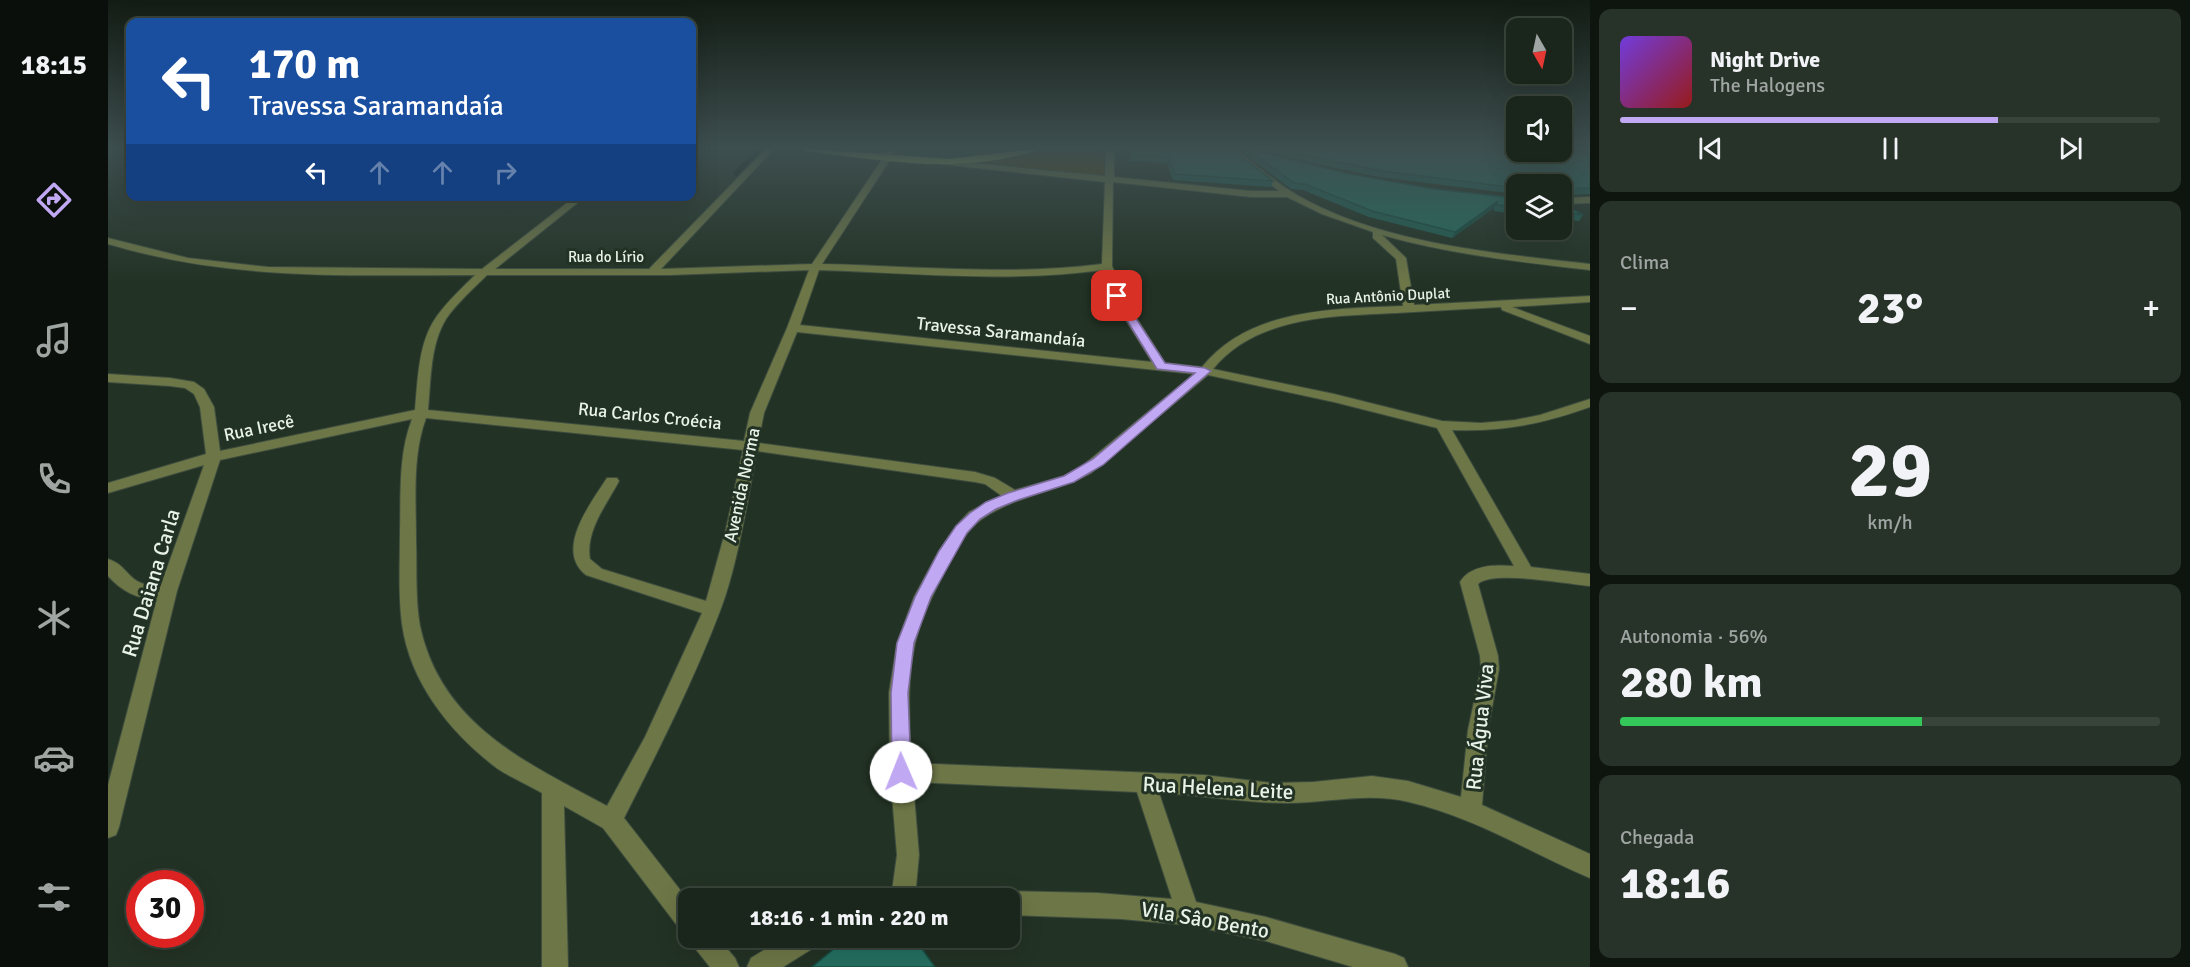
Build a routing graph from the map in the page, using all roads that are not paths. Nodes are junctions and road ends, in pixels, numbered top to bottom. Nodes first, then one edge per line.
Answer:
1 (727, 194) edge
2 (864, 194) edge
3 (1110, 194) edge
4 (1290, 194) edge
5 (1590, 200) edge
6 (576, 201) edge
7 (1572, 201) edge
8 (1379, 231) junction
9 (108, 241) edge
10 (1107, 266) junction
11 (815, 267) junction
12 (1590, 267) edge
13 (485, 271) junction
14 (652, 272) junction
15 (1590, 299) edge
16 (1501, 306) junction
17 (1409, 308) junction
18 (793, 328) junction
19 (1590, 340) edge
20 (1161, 366) junction
21 (1205, 371) junction
22 (108, 378) edge
23 (1588, 406) edge
24 (421, 413) junction
25 (1443, 425) junction
26 (751, 446) junction
27 (214, 457) junction
28 (612, 481) dead end
29 (108, 488) edge
30 (1013, 496) junction
31 (108, 565) edge
32 (1527, 574) junction
33 (1590, 580) edge
34 (168, 591) junction
35 (712, 610) junction
36 (901, 772) junction
37 (1145, 783) junction
38 (553, 788) junction
39 (1471, 811) junction
40 (611, 820) junction
41 (108, 827) edge
42 (1590, 866) edge
43 (904, 888) edge
44 (1020, 903) edge
45 (678, 906) edge
46 (1188, 913) junction
47 (711, 948) edge
48 (790, 948) edge
49 (555, 967) edge
50 (726, 967) edge
51 (760, 967) edge
52 (1395, 967) edge

1 - 14 street
2 - 11 street, Avenida Norma
3 - 10 street
4 - 8 street
5 - 7 street
6 - 13 street
8 - 12 street
8 - 17 street
9 - 13 street, Rua do Lírio
10 - 11 street, Rua do Lírio
10 - 20 street
11 - 14 street, Rua do Lírio
11 - 18 street, Avenida Norma
13 - 14 street, Rua do Lírio
13 - 24 street
15 - 16 street, Rua Antônio Duplat
16 - 17 street, Rua Antônio Duplat
16 - 19 street
17 - 21 street, Rua Antônio Duplat
18 - 20 street, Travessa Saramandaía
18 - 26 street, Avenida Norma
20 - 21 street, Travessa Saramandaía
21 - 25 street, Travessa Saramandaía
21 - 30 street, Rua Antônio Duplat
22 - 27 street
23 - 25 street, Travessa Saramandaía
24 - 26 street, Rua Carlos Croécia
24 - 27 street, Rua Irecê
24 - 38 street
25 - 32 street
26 - 30 street, Rua Carlos Croécia
26 - 35 street, Avenida Norma
27 - 29 street, Rua Irecê
27 - 34 street, Rua Daiana Carla
28 - 35 street
30 - 36 street, Rua Antônio Duplat
31 - 34 street
32 - 33 street
32 - 39 street, Rua Água Viva
34 - 41 street, Rua Daiana Carla
35 - 40 street, Avenida Norma
36 - 37 street, Rua Helena Leite
36 - 43 street, Rua Antônio Duplat
37 - 39 street, Rua Helena Leite
37 - 46 street
38 - 40 street
38 - 49 street
39 - 42 street, Rua Helena Leite
40 - 45 street
44 - 46 street, Vila Sâo Bento
46 - 52 street, Vila Sâo Bento
47 - 50 street
48 - 51 street

